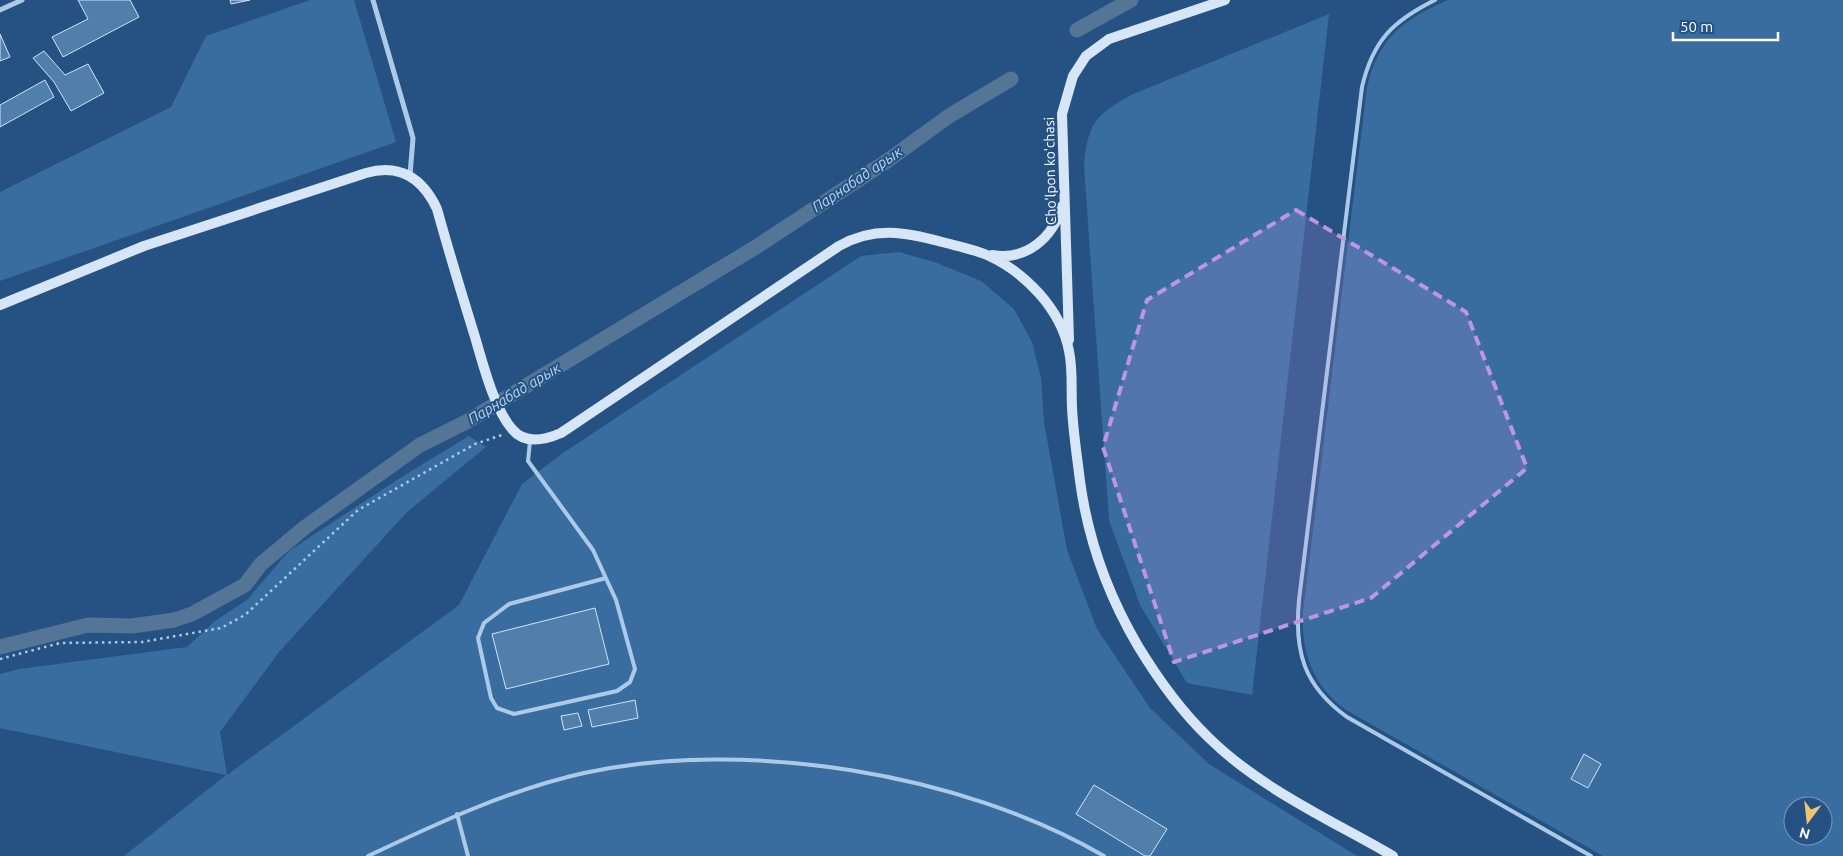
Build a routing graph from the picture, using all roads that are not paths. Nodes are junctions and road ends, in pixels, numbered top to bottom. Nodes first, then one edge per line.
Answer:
1 (22, 0) edge
2 (374, 0) edge
3 (1225, 0) edge
4 (1436, 0) edge
5 (0, 10) edge
6 (410, 175) junction
7 (1064, 198) junction
8 (981, 253) junction
9 (0, 305) edge
10 (1070, 353) junction
11 (530, 439) junction
12 (606, 578) junction
13 (457, 814) junction
14 (368, 856) edge
15 (468, 856) edge
16 (1104, 856) edge
17 (1393, 856) edge
18 (1591, 856) edge

1 - 5 street
2 - 6 street
3 - 7 main road, Cho'lpon ko'chasi
4 - 18 lane
6 - 9 main road
6 - 11 main road
7 - 8 main road
7 - 10 main road, Cho'lpon ko'chasi
8 - 10 main road
8 - 11 main road
10 - 17 main road, Cho'lpon ko'chasi
11 - 12 lane
12 - 12 lane
13 - 14 lane
13 - 15 lane
13 - 16 lane

